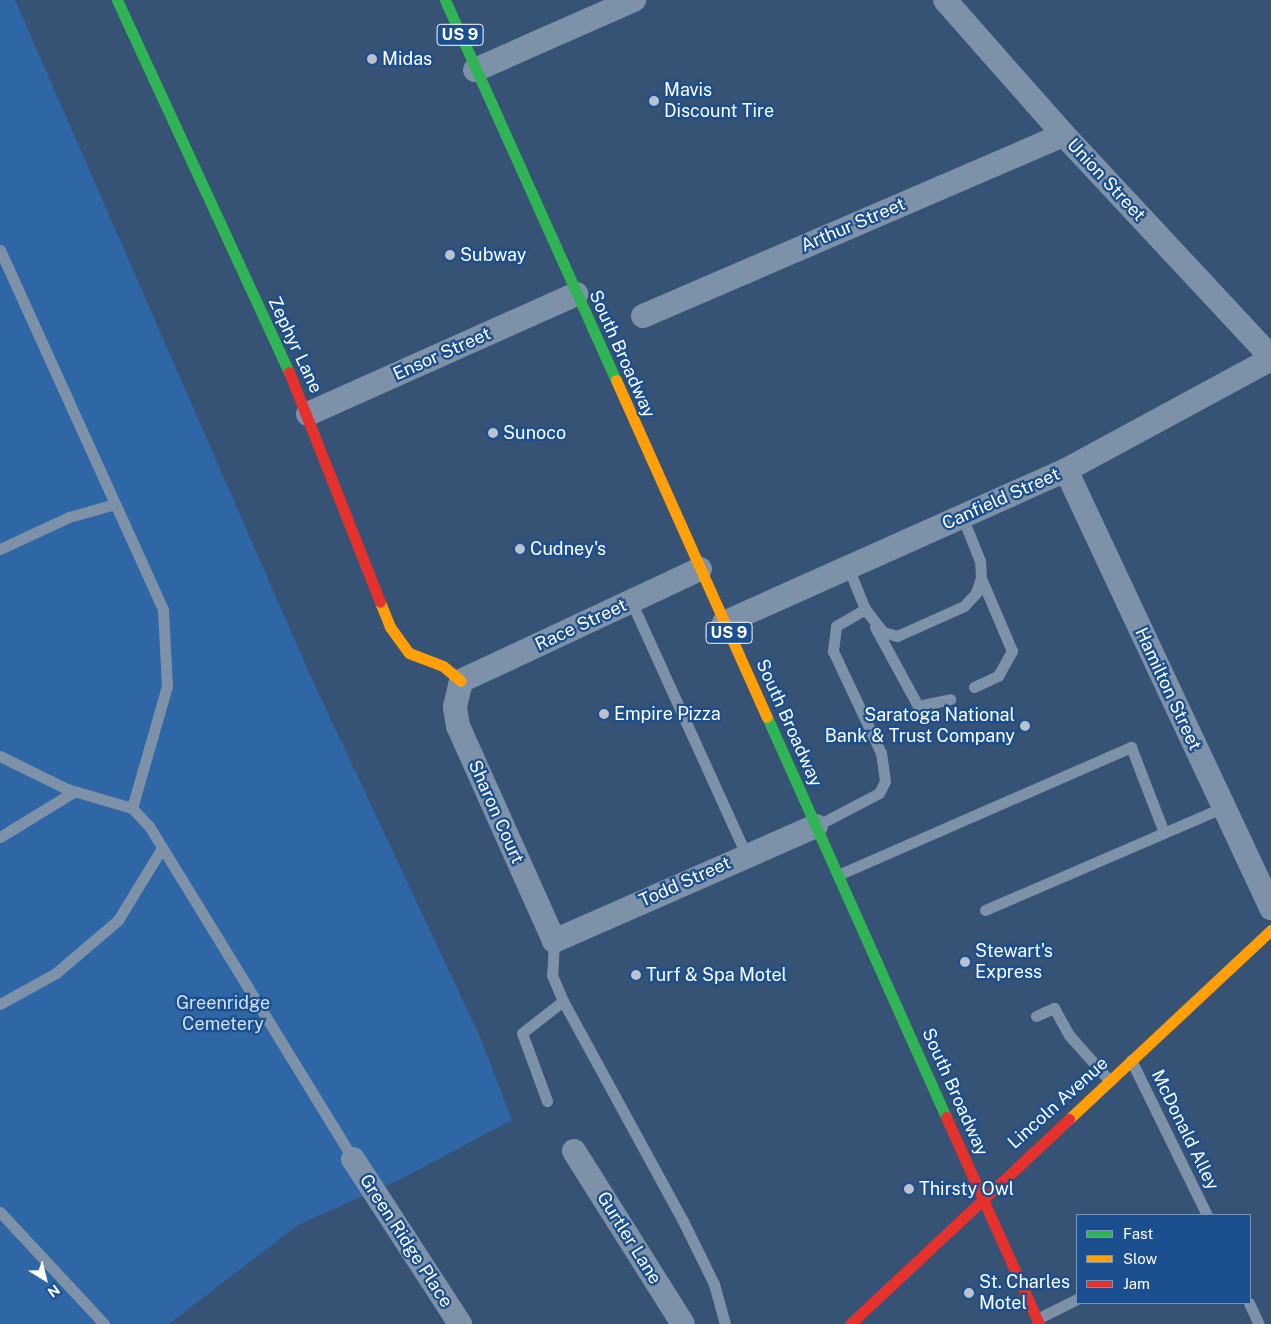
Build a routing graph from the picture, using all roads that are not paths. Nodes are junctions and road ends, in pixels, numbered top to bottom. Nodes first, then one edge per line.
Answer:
1 (117, 0) edge
2 (445, 0) edge
3 (634, 0) edge
4 (945, 0) edge
5 (475, 70) junction
6 (1064, 135) junction
7 (0, 250) edge
8 (576, 294) junction
9 (643, 316) dead end
10 (1271, 358) edge
11 (308, 414) junction
12 (1066, 470) junction
13 (115, 504) junction
14 (962, 516) junction
15 (0, 549) edge
16 (848, 567) junction
17 (700, 569) junction
18 (981, 578) junction
19 (631, 601) junction
20 (865, 609) junction
21 (724, 623) junction
22 (873, 624) junction
23 (461, 681) junction
24 (974, 687) dead end
25 (950, 699) dead end
26 (0, 756) edge
27 (75, 791) junction
28 (132, 808) junction
29 (1224, 808) junction
30 (816, 826) junction
31 (1163, 830) junction
32 (0, 837) edge
33 (162, 848) junction
34 (746, 855) junction
35 (838, 875) junction
36 (1271, 908) edge
37 (985, 910) dead end
38 (1271, 930) edge
39 (554, 940) junction
40 (563, 1001) junction
41 (0, 1004) edge
42 (1036, 1016) dead end
43 (1131, 1060) junction
44 (1110, 1080) junction
45 (547, 1101) dead end
46 (574, 1151) dead end
47 (353, 1159) joint
48 (982, 1196) junction
49 (1207, 1214) edge
50 (2, 1220) edge
51 (1076, 1300) edge
52 (1249, 1304) edge
53 (1038, 1322) edge
54 (104, 1324) edge
55 (460, 1324) edge
56 (683, 1324) edge
57 (724, 1324) edge
58 (850, 1324) edge
59 (1259, 1324) edge

1 - 11 main road, Zephyr Lane
2 - 5 main road, South Broadway / US 9
3 - 5 street
4 - 6 street, Union Street
5 - 8 main road, South Broadway / US 9
6 - 9 street, Arthur Street
6 - 10 street, Union Street
7 - 13 lane
8 - 11 street, Ensor Street
8 - 17 main road, South Broadway / US 9
10 - 12 street, Canfield Street
11 - 23 main road, Zephyr Lane
12 - 14 street, Canfield Street
12 - 29 street, Hamilton Street
13 - 15 lane
13 - 28 lane
14 - 16 street, Canfield Street
14 - 18 lane
16 - 20 lane
16 - 21 street, Canfield Street
17 - 19 street, Race Street
17 - 21 main road, South Broadway / US 9
18 - 22 lane
18 - 24 lane
19 - 23 street, Race Street
19 - 34 lane
20 - 22 lane
20 - 30 lane
21 - 30 main road, South Broadway / US 9
22 - 25 lane
23 - 39 street, Sharon Court
26 - 27 lane
27 - 28 lane
27 - 32 lane
28 - 33 lane
29 - 31 lane
29 - 36 street, Hamilton Street
30 - 34 street, Todd Street
30 - 35 main road, South Broadway / US 9
31 - 35 lane
31 - 37 lane
33 - 41 lane
33 - 47 lane
34 - 39 street, Todd Street
35 - 48 main road, South Broadway / US 9
38 - 43 main road, Lincoln Avenue
39 - 40 lane
40 - 45 lane
40 - 57 lane
42 - 44 lane
43 - 44 main road, Lincoln Avenue
43 - 49 lane, McDonald Alley
44 - 48 main road, Lincoln Avenue
46 - 56 street, Gurtler Lane
47 - 55 street, Green Ridge Place
48 - 53 main road, South Broadway / US 9
48 - 58 main road, Lincoln Avenue
50 - 54 lane
51 - 53 lane
52 - 59 lane

